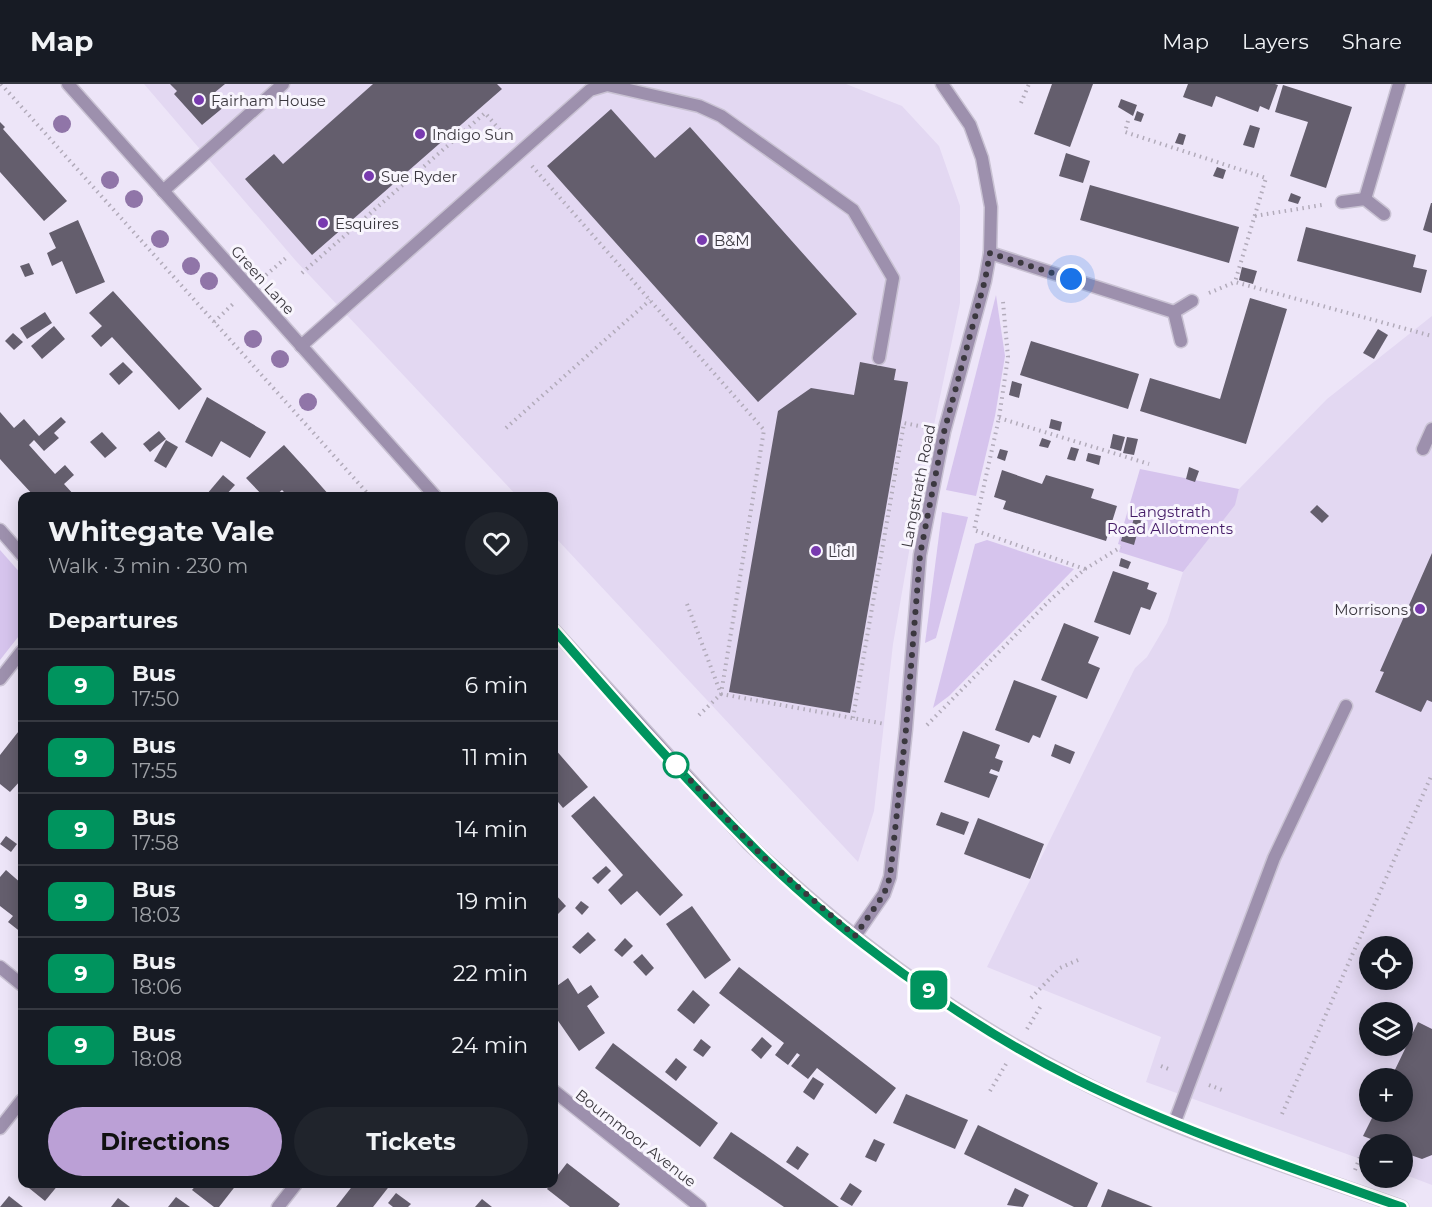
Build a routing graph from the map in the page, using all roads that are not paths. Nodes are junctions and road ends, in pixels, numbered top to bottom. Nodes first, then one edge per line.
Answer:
1 (68, 84) edge
2 (283, 84) edge
3 (942, 84) edge
4 (1399, 84) edge
5 (163, 191) junction
6 (1365, 199) junction
7 (1342, 202) road end
8 (1384, 214) dead end
9 (990, 253) junction
10 (1192, 301) road end
11 (1174, 312) junction
12 (1181, 341) dead end
13 (301, 346) junction
14 (879, 358) dead end
15 (1432, 429) edge
16 (1423, 448) dead end
17 (431, 492) edge
18 (0, 530) edge
19 (18, 550) edge
20 (558, 634) edge
21 (18, 656) edge
22 (0, 679) edge
23 (1346, 706) dead end
24 (855, 936) junction
25 (0, 967) edge
26 (18, 982) edge
27 (558, 1095) edge
28 (18, 1105) edge
29 (1174, 1124) junction
30 (0, 1128) edge
31 (293, 1188) edge
32 (278, 1207) edge
33 (700, 1207) edge
34 (1402, 1207) edge

1 - 5 street, Green Lane
2 - 5 street
3 - 9 street, Langstrath Road
4 - 6 street
5 - 13 street, Green Lane
6 - 7 street
6 - 8 street
9 - 11 street
9 - 24 street, Langstrath Road
10 - 11 street
11 - 12 street
13 - 14 street
13 - 17 street, Green Lane
15 - 16 street
18 - 19 street
20 - 24 street
21 - 22 street
23 - 29 street
24 - 29 street
25 - 26 street
27 - 33 street, Bournmoor Avenue
28 - 30 street
29 - 34 street
31 - 32 street

